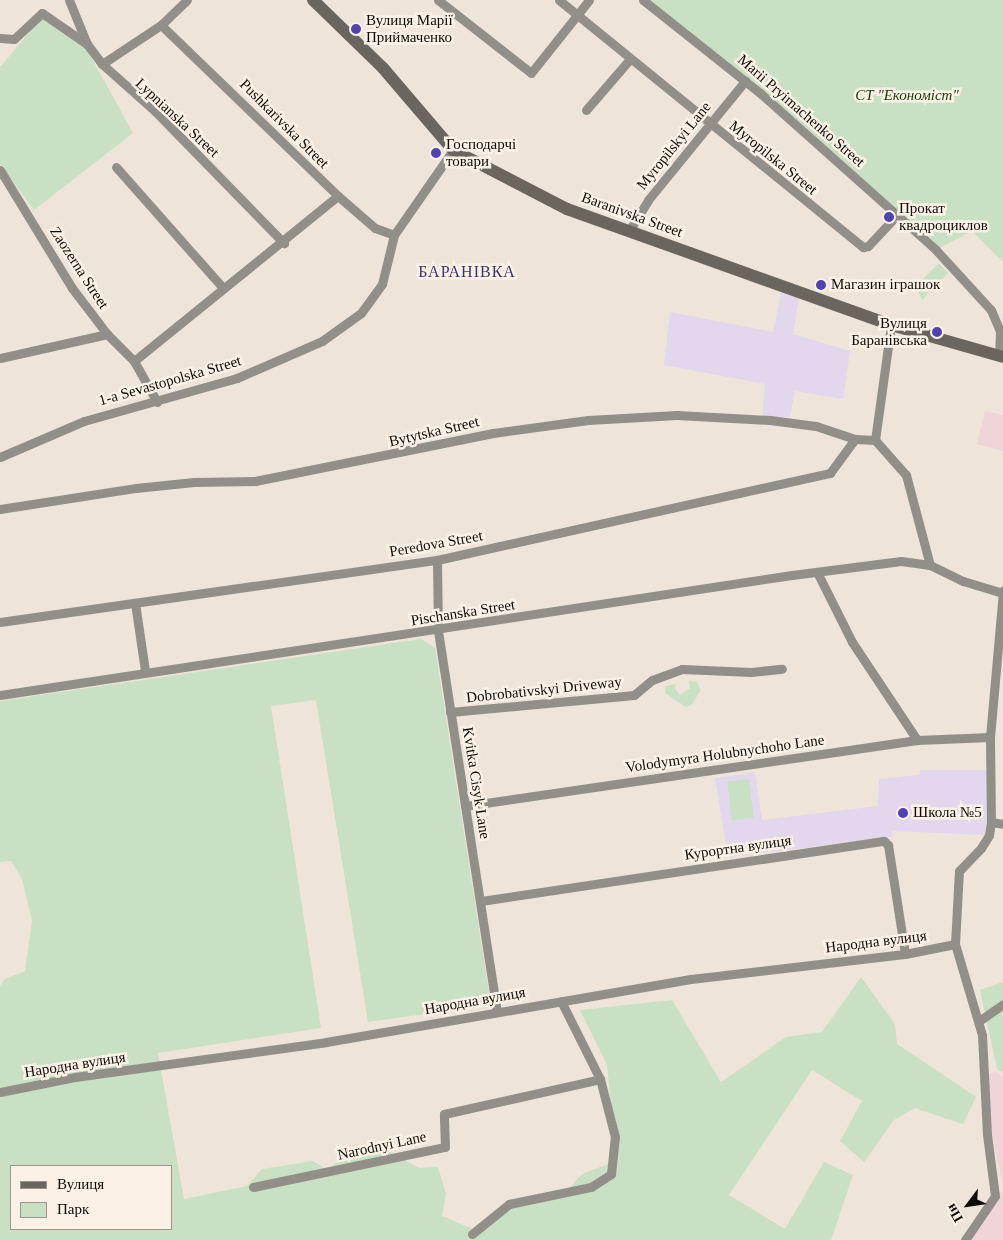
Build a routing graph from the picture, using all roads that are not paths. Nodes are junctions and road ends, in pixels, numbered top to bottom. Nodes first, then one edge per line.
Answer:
1 (69, 0) edge
2 (187, 0) edge
3 (313, 0) edge
4 (438, 0) edge
5 (559, 0) edge
6 (589, 0) edge
7 (643, 0) edge
8 (576, 15) junction
9 (161, 25) junction
10 (0, 38) edge
11 (87, 44) junction
12 (630, 60) junction
13 (102, 64) junction
14 (745, 80) junction
15 (586, 110) dead end
16 (708, 124) junction
17 (453, 150) junction
18 (116, 166) dead end
19 (0, 170) edge
20 (338, 196) junction
21 (897, 215) junction
22 (629, 231) junction
23 (394, 235) junction
24 (284, 243) junction
25 (223, 288) junction
26 (891, 325) junction
27 (107, 334) junction
28 (1002, 355) edge
29 (1, 357) edge
30 (134, 362) junction
31 (157, 402) junction
32 (855, 439) junction
33 (876, 440) junction
34 (0, 456) edge
35 (0, 509) edge
36 (437, 560) junction
37 (930, 565) junction
38 (818, 574) junction
39 (1003, 592) edge
40 (135, 603) junction
41 (1001, 613) edge
42 (0, 622) edge
43 (438, 631) junction
44 (782, 669) dead end
45 (145, 671) junction
46 (0, 695) edge
47 (450, 712) junction
48 (990, 736) junction
49 (917, 740) junction
50 (465, 806) junction
51 (991, 822) junction
52 (1003, 824) edge
53 (482, 901) junction
54 (955, 944) junction
55 (905, 954) junction
56 (561, 1001) junction
57 (1003, 1004) edge
58 (497, 1010) junction
59 (979, 1021) junction
60 (600, 1079) junction
61 (0, 1092) edge
62 (253, 1186) dead end
63 (472, 1234) dead end
64 (965, 1240) edge

1 - 11 street, Lypnianska Street
2 - 9 street
3 - 17 main road, Baranivska Street
4 - 8 street
5 - 8 street, Myropilska Street
6 - 8 street
7 - 14 street, Marii Pryimachenko Street
8 - 12 street, Myropilska Street
9 - 13 street
9 - 20 street, Pushkarivska Street
10 - 11 street
11 - 13 street, Lypnianska Street
12 - 15 street
12 - 16 street, Myropilska Street
13 - 24 street, Lypnianska Street
14 - 16 street, Myropilskyi Lane
14 - 21 street, Marii Pryimachenko Street
16 - 21 street, Myropilska Street
16 - 22 street, Myropilskyi Lane
17 - 22 main road, Baranivska Street
17 - 23 street, 1-a Sevastopolska Street
18 - 25 street
19 - 27 street, Zaozerna Street
20 - 23 street, Pushkarivska Street
20 - 24 street
21 - 28 street
22 - 26 main road, Baranivska Street
23 - 31 street, 1-a Sevastopolska Street
24 - 25 street
25 - 30 street
26 - 28 main road, Baranivska Street
26 - 33 street
27 - 29 street
27 - 30 street, Zaozerna Street
30 - 31 street, Zaozerna Street
31 - 34 street, 1-a Sevastopolska Street
32 - 33 street, Bytytska Street
32 - 35 street, Bytytska Street
32 - 36 street, Peredova Street
33 - 37 street
36 - 40 street, Peredova Street
36 - 43 street, Kvitka Cisyk Lane
37 - 38 street, Pischanska Street
37 - 39 street, Pischanska Street
38 - 43 street, Pischanska Street
38 - 49 street
39 - 41 street
40 - 42 street, Peredova Street
40 - 45 street
41 - 48 street
43 - 45 street, Pischanska Street
43 - 47 street, Kvitka Cisyk Lane
44 - 47 street, Dobrobativskyi Driveway
45 - 46 street, Pischanska Street
47 - 50 street, Kvitka Cisyk Lane
48 - 49 street, Volodymyra Holubnychoho Lane
48 - 51 street
49 - 50 street, Volodymyra Holubnychoho Lane
50 - 53 street, Kvitka Cisyk Lane
51 - 52 street
51 - 54 street
53 - 55 street, Курортна вулиця
53 - 58 street, Kvitka Cisyk Lane
54 - 55 street, Народна вулиця
54 - 59 street
55 - 56 street, Народна вулиця
56 - 58 street, Народна вулиця
56 - 60 street
57 - 59 street
58 - 61 street, Народна вулиця
59 - 64 street
60 - 62 street, Narodnyi Lane
60 - 63 street

